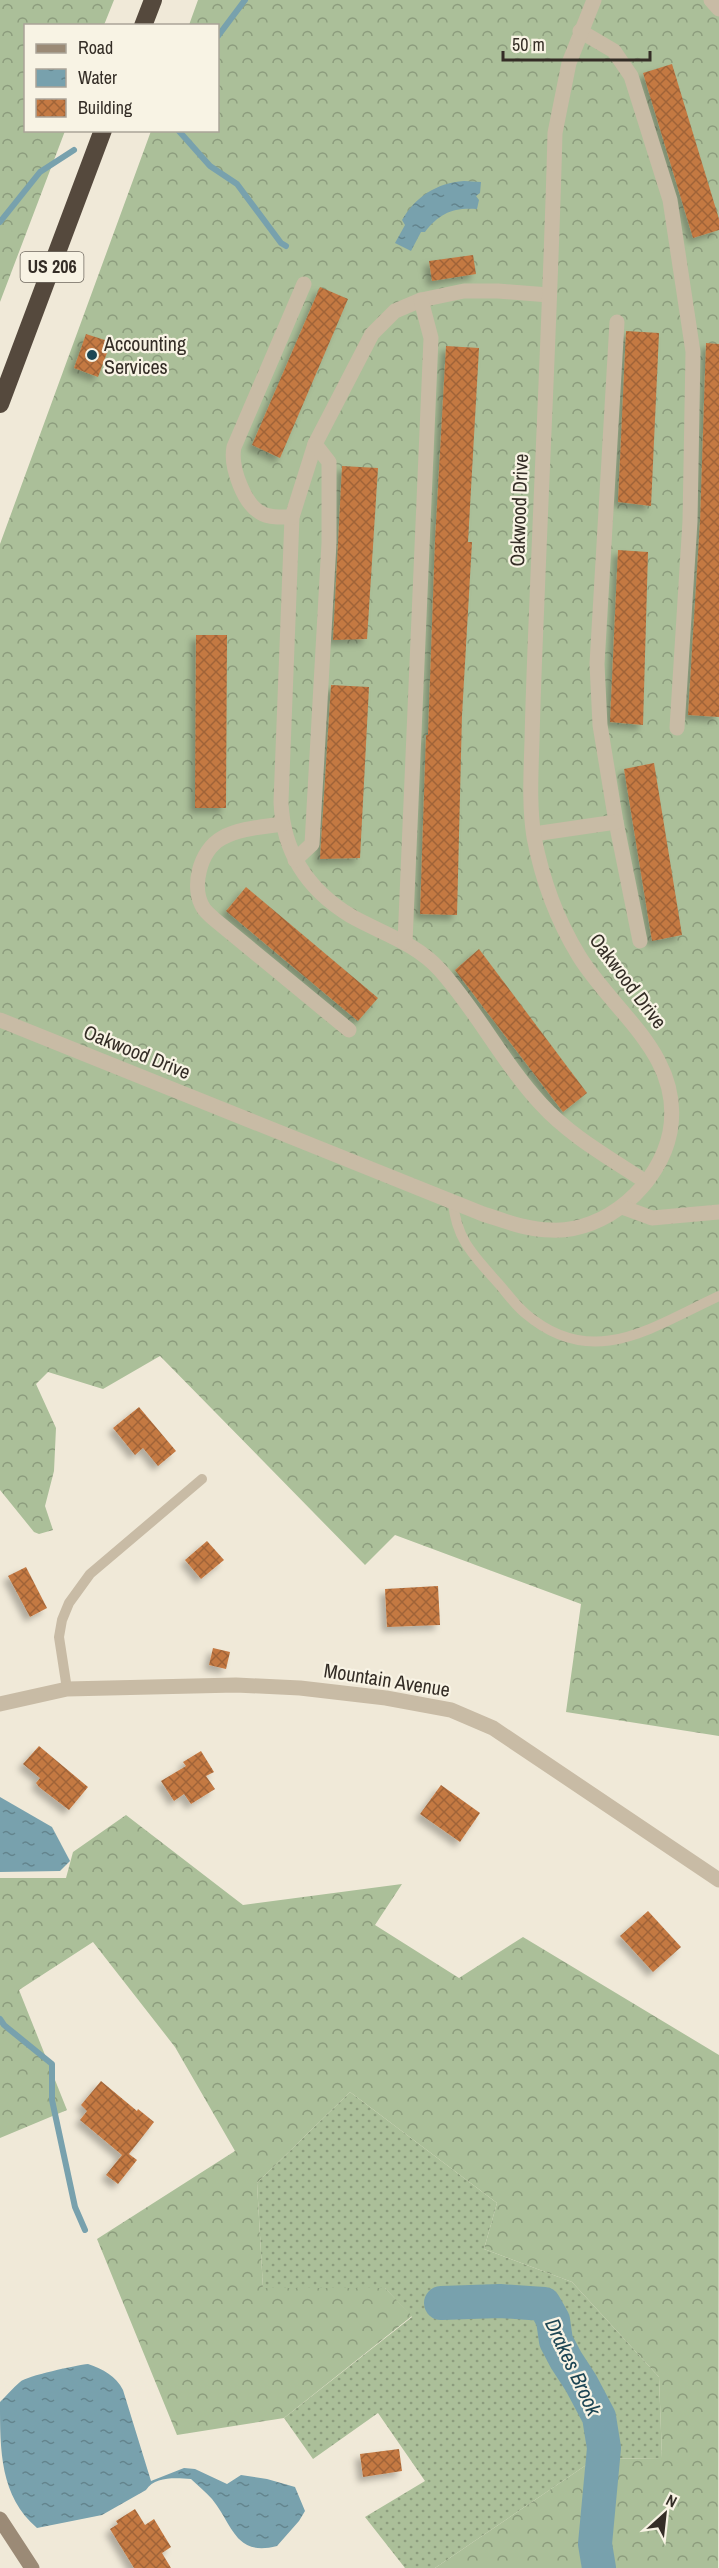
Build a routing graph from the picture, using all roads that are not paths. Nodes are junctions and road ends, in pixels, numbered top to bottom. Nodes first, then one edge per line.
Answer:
1 (153, 0) edge
2 (594, 0) edge
3 (711, 0) edge
4 (719, 9) edge
5 (144, 24) edge
6 (580, 31) junction
7 (103, 132) edge
8 (304, 284) dead end
9 (549, 295) junction
10 (421, 300) junction
11 (617, 322) dead end
12 (0, 404) edge
13 (315, 444) junction
14 (292, 517) junction
15 (676, 728) dead end
16 (616, 822) junction
17 (282, 824) junction
18 (534, 834) junction
19 (295, 860) junction
20 (640, 941) dead end
21 (405, 942) junction
22 (0, 1020) edge
23 (349, 1030) dead end
24 (646, 1182) junction
25 (453, 1202) junction
26 (622, 1208) junction
27 (719, 1212) edge
28 (719, 1296) edge
29 (202, 1479) dead end
30 (67, 1689) junction
31 (0, 1704) edge
32 (719, 1880) edge
33 (0, 2519) edge
34 (32, 2568) edge

1 - 5 highway
2 - 6 street, Oakwood Drive
3 - 4 street
6 - 9 street, Oakwood Drive
6 - 15 street
7 - 12 highway, US 206
8 - 14 street
9 - 10 street
9 - 18 street, Oakwood Drive
10 - 13 street
10 - 21 street
11 - 16 street
13 - 14 street
13 - 19 street
14 - 17 street
16 - 18 street
16 - 20 street
17 - 19 street
17 - 23 street
18 - 24 street, Oakwood Drive
19 - 21 street
21 - 24 street
22 - 25 street, Oakwood Drive
24 - 26 street, Oakwood Drive
25 - 26 street, Oakwood Drive
25 - 28 lane
26 - 27 street
29 - 30 lane
30 - 31 street, Mountain Avenue
30 - 32 street, Mountain Avenue
33 - 34 main road

